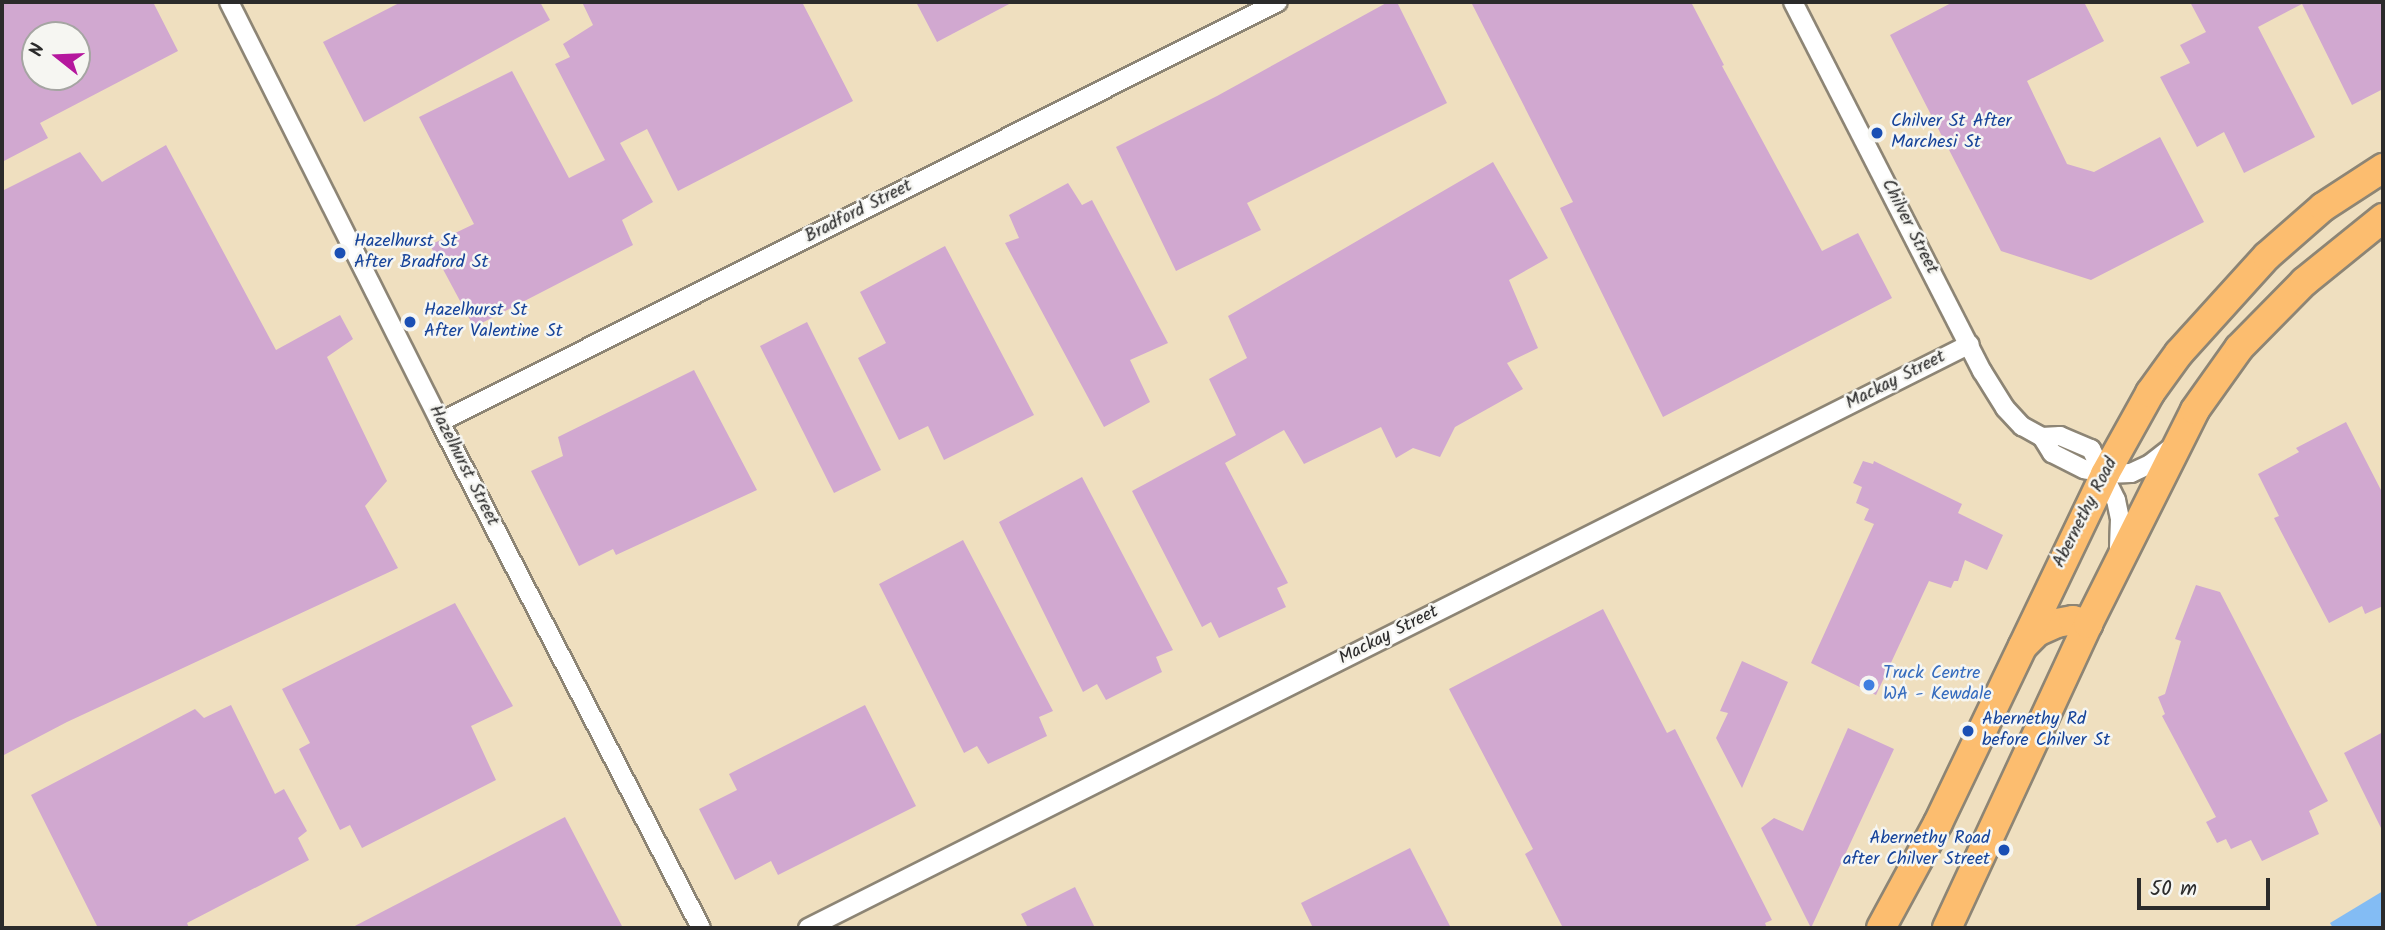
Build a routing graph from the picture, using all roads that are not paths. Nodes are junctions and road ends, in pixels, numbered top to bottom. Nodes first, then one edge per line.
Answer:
1 (229, 2) edge
2 (1278, 2) edge
3 (1795, 2) edge
4 (2383, 168) edge
5 (2383, 218) edge
6 (1970, 344) junction
7 (440, 422) junction
8 (2177, 442) junction
9 (2105, 474) junction
10 (2118, 563) junction
11 (2088, 624) junction
12 (2019, 650) junction
13 (701, 928) edge
14 (808, 928) edge
15 (1881, 928) edge
16 (1947, 928) edge

1 - 7 street, Hazelhurst Street
2 - 7 street, Bradford Street
3 - 6 street, Chilver Street
4 - 9 main road, Abernethy Road
5 - 8 main road
6 - 9 street, Chilver Street
6 - 14 street, Mackay Street
7 - 13 street, Hazelhurst Street
8 - 9 street
8 - 10 main road
9 - 10 street, Chilver Street
9 - 12 main road, Abernethy Road
10 - 11 main road
11 - 12 main road
11 - 16 main road
12 - 15 main road, Abernethy Road

